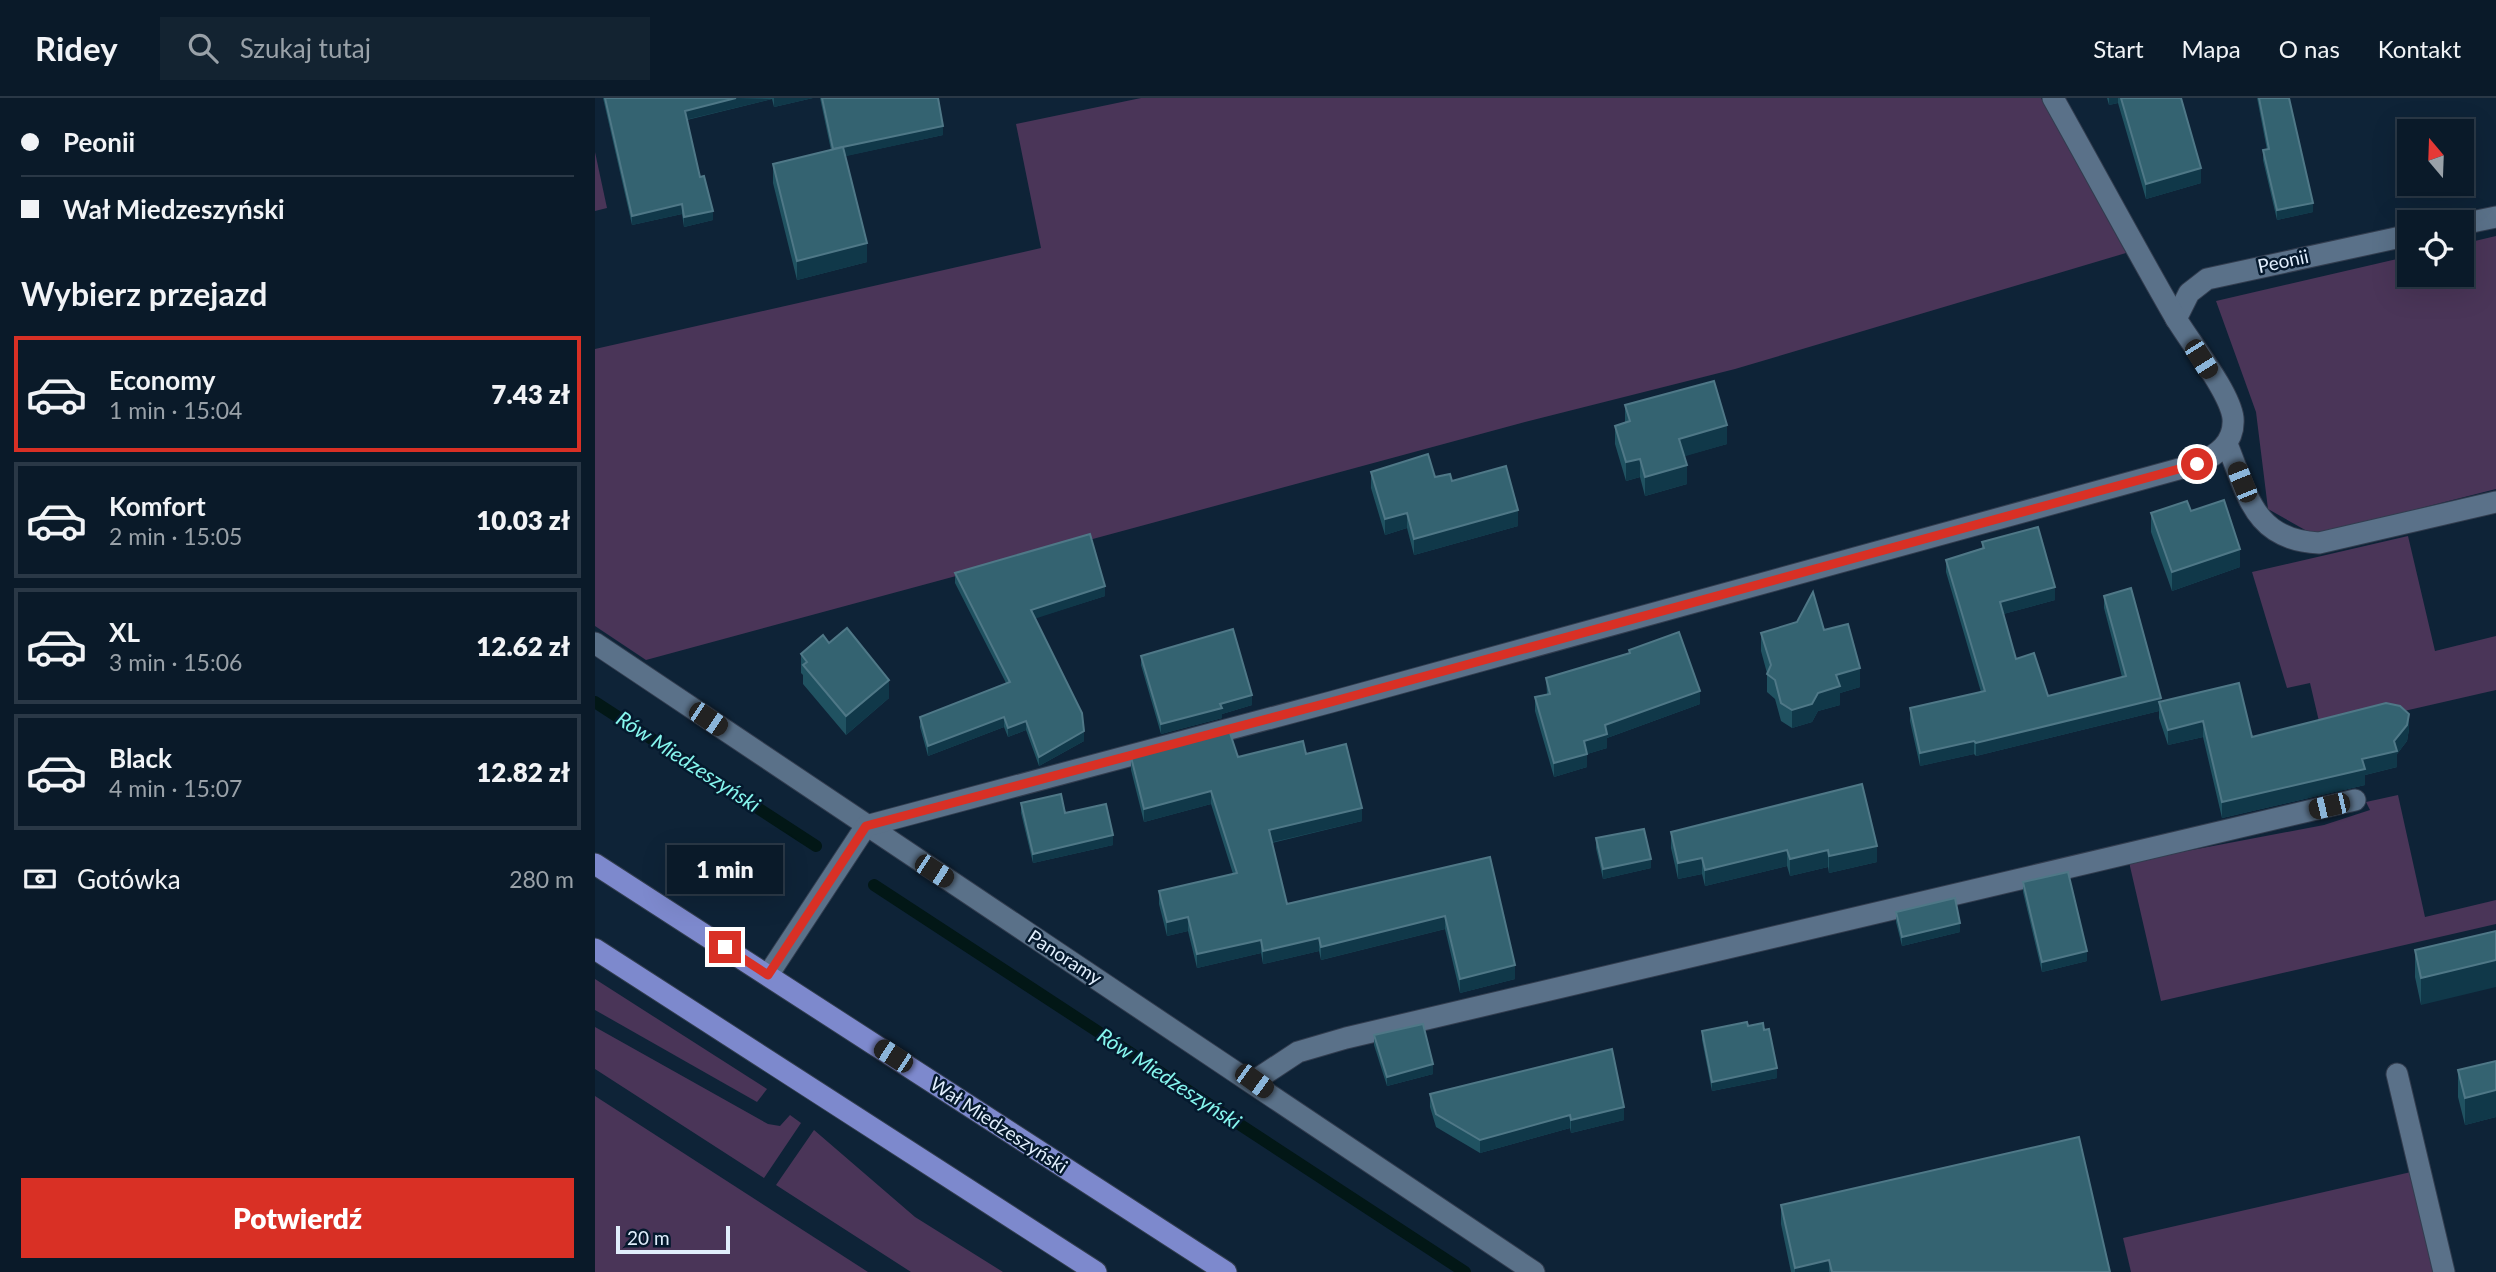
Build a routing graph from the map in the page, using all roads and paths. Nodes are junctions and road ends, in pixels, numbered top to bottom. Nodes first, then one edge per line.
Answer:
1 (2053, 98) edge
2 (2496, 217) edge
3 (2474, 222) edge
4 (2397, 238) edge
5 (2176, 319) junction
6 (2227, 444) junction
7 (2496, 502) edge
8 (595, 643) edge
9 (2355, 800) dead end
10 (866, 826) junction
11 (595, 864) edge
12 (595, 949) edge
13 (768, 975) junction
14 (2397, 1074) dead end
15 (1254, 1081) junction
16 (1096, 1272) edge
17 (1226, 1272) edge
18 (1534, 1272) edge
19 (2444, 1272) edge

1 - 5 street
2 - 3 street
4 - 5 street, Peonii
5 - 6 street
6 - 7 street
6 - 10 street
8 - 10 street, Panoramy
9 - 15 street
10 - 13 street
10 - 15 street, Panoramy
11 - 13 main road, Wał Miedzeszyński
12 - 16 main road
13 - 17 main road, Wał Miedzeszyński
14 - 19 street
15 - 18 street, Panoramy

